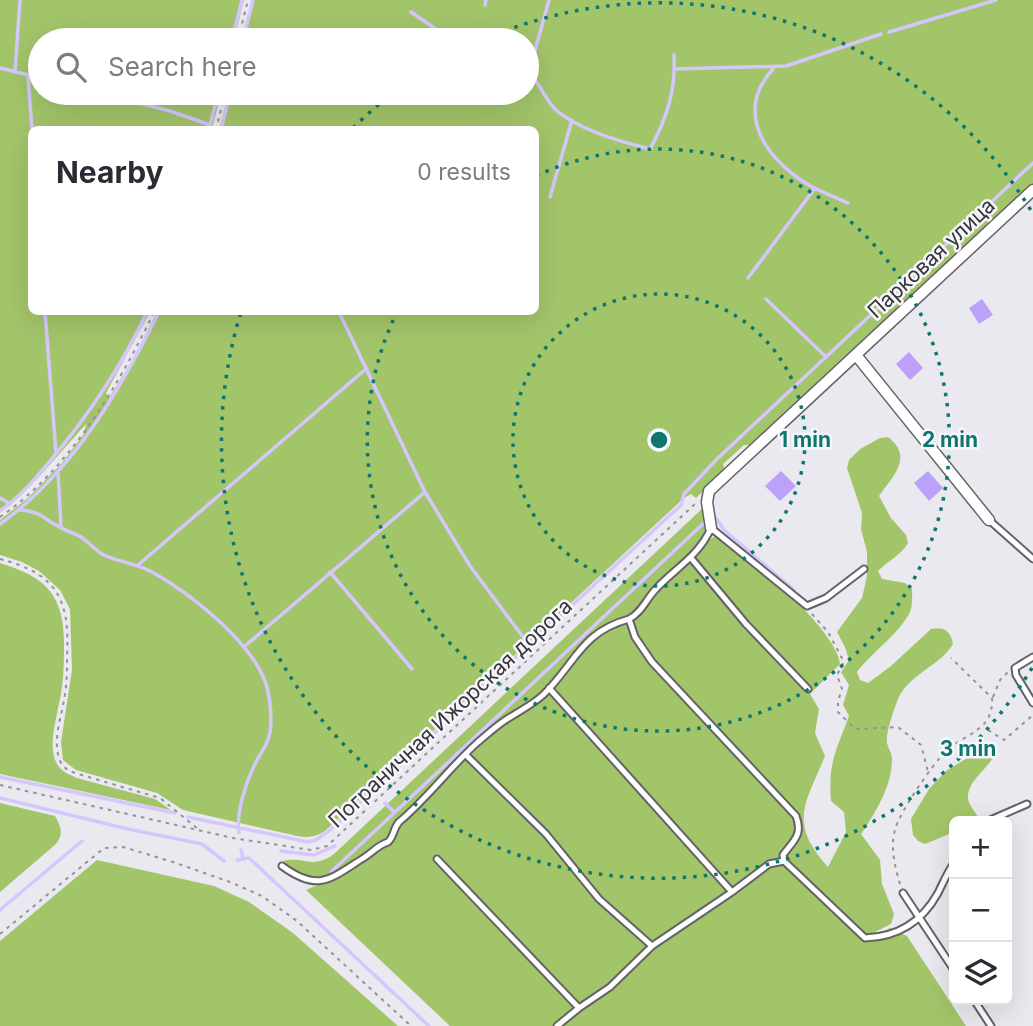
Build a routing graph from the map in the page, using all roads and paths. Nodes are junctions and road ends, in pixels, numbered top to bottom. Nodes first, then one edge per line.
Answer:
1 (248, 0) edge
2 (241, 28) edge
3 (222, 105) edge
4 (217, 126) edge
5 (1033, 190) edge
6 (152, 315) edge
7 (856, 355) junction
8 (682, 516) dead end
9 (0, 517) edge
10 (989, 520) joint
11 (712, 528) junction
12 (691, 558) junction
13 (0, 559) edge
14 (1033, 559) edge
15 (864, 569) dead end
16 (804, 604) junction
17 (629, 619) junction
18 (1033, 657) edge
19 (951, 658) dead end
20 (1015, 668) junction
21 (549, 688) junction
22 (808, 689) dead end
23 (992, 698) junction
24 (1033, 703) edge
25 (1033, 715) edge
26 (988, 730) dead end
27 (466, 755) junction
28 (929, 773) junction
29 (0, 785) edge
30 (1027, 804) dead end
31 (999, 816) edge
32 (198, 830) junction
33 (437, 859) dead end
34 (784, 861) junction
35 (282, 866) dead end
36 (949, 872) edge
37 (732, 892) junction
38 (903, 893) joint
39 (920, 919) junction
40 (0, 934) edge
41 (652, 946) junction
42 (949, 962) edge
43 (977, 1005) edge
44 (579, 1008) junction
45 (411, 1026) edge
46 (557, 1026) edge
47 (991, 1026) edge

1 - 2 path
3 - 4 path
5 - 7 street, Парковая улица
6 - 9 path
7 - 10 street
7 - 11 street, Парковая улица
8 - 32 path, Пограничная Ижорская дорога
10 - 14 lane
11 - 12 lane
11 - 16 lane
12 - 17 lane
12 - 22 lane
13 - 32 path
15 - 16 lane
16 - 28 path
17 - 21 lane
17 - 34 lane
18 - 20 lane
19 - 23 path
20 - 23 path
20 - 24 lane
21 - 27 lane
21 - 37 lane
23 - 28 path
25 - 26 path
27 - 35 lane
27 - 41 lane
28 - 38 path
29 - 32 path, Пограничная Ижорская дорога
30 - 31 lane
33 - 44 lane
34 - 37 lane
34 - 39 lane
36 - 39 lane
37 - 41 lane
38 - 39 lane
39 - 42 lane
40 - 45 path
41 - 44 lane
43 - 47 lane
44 - 46 lane

